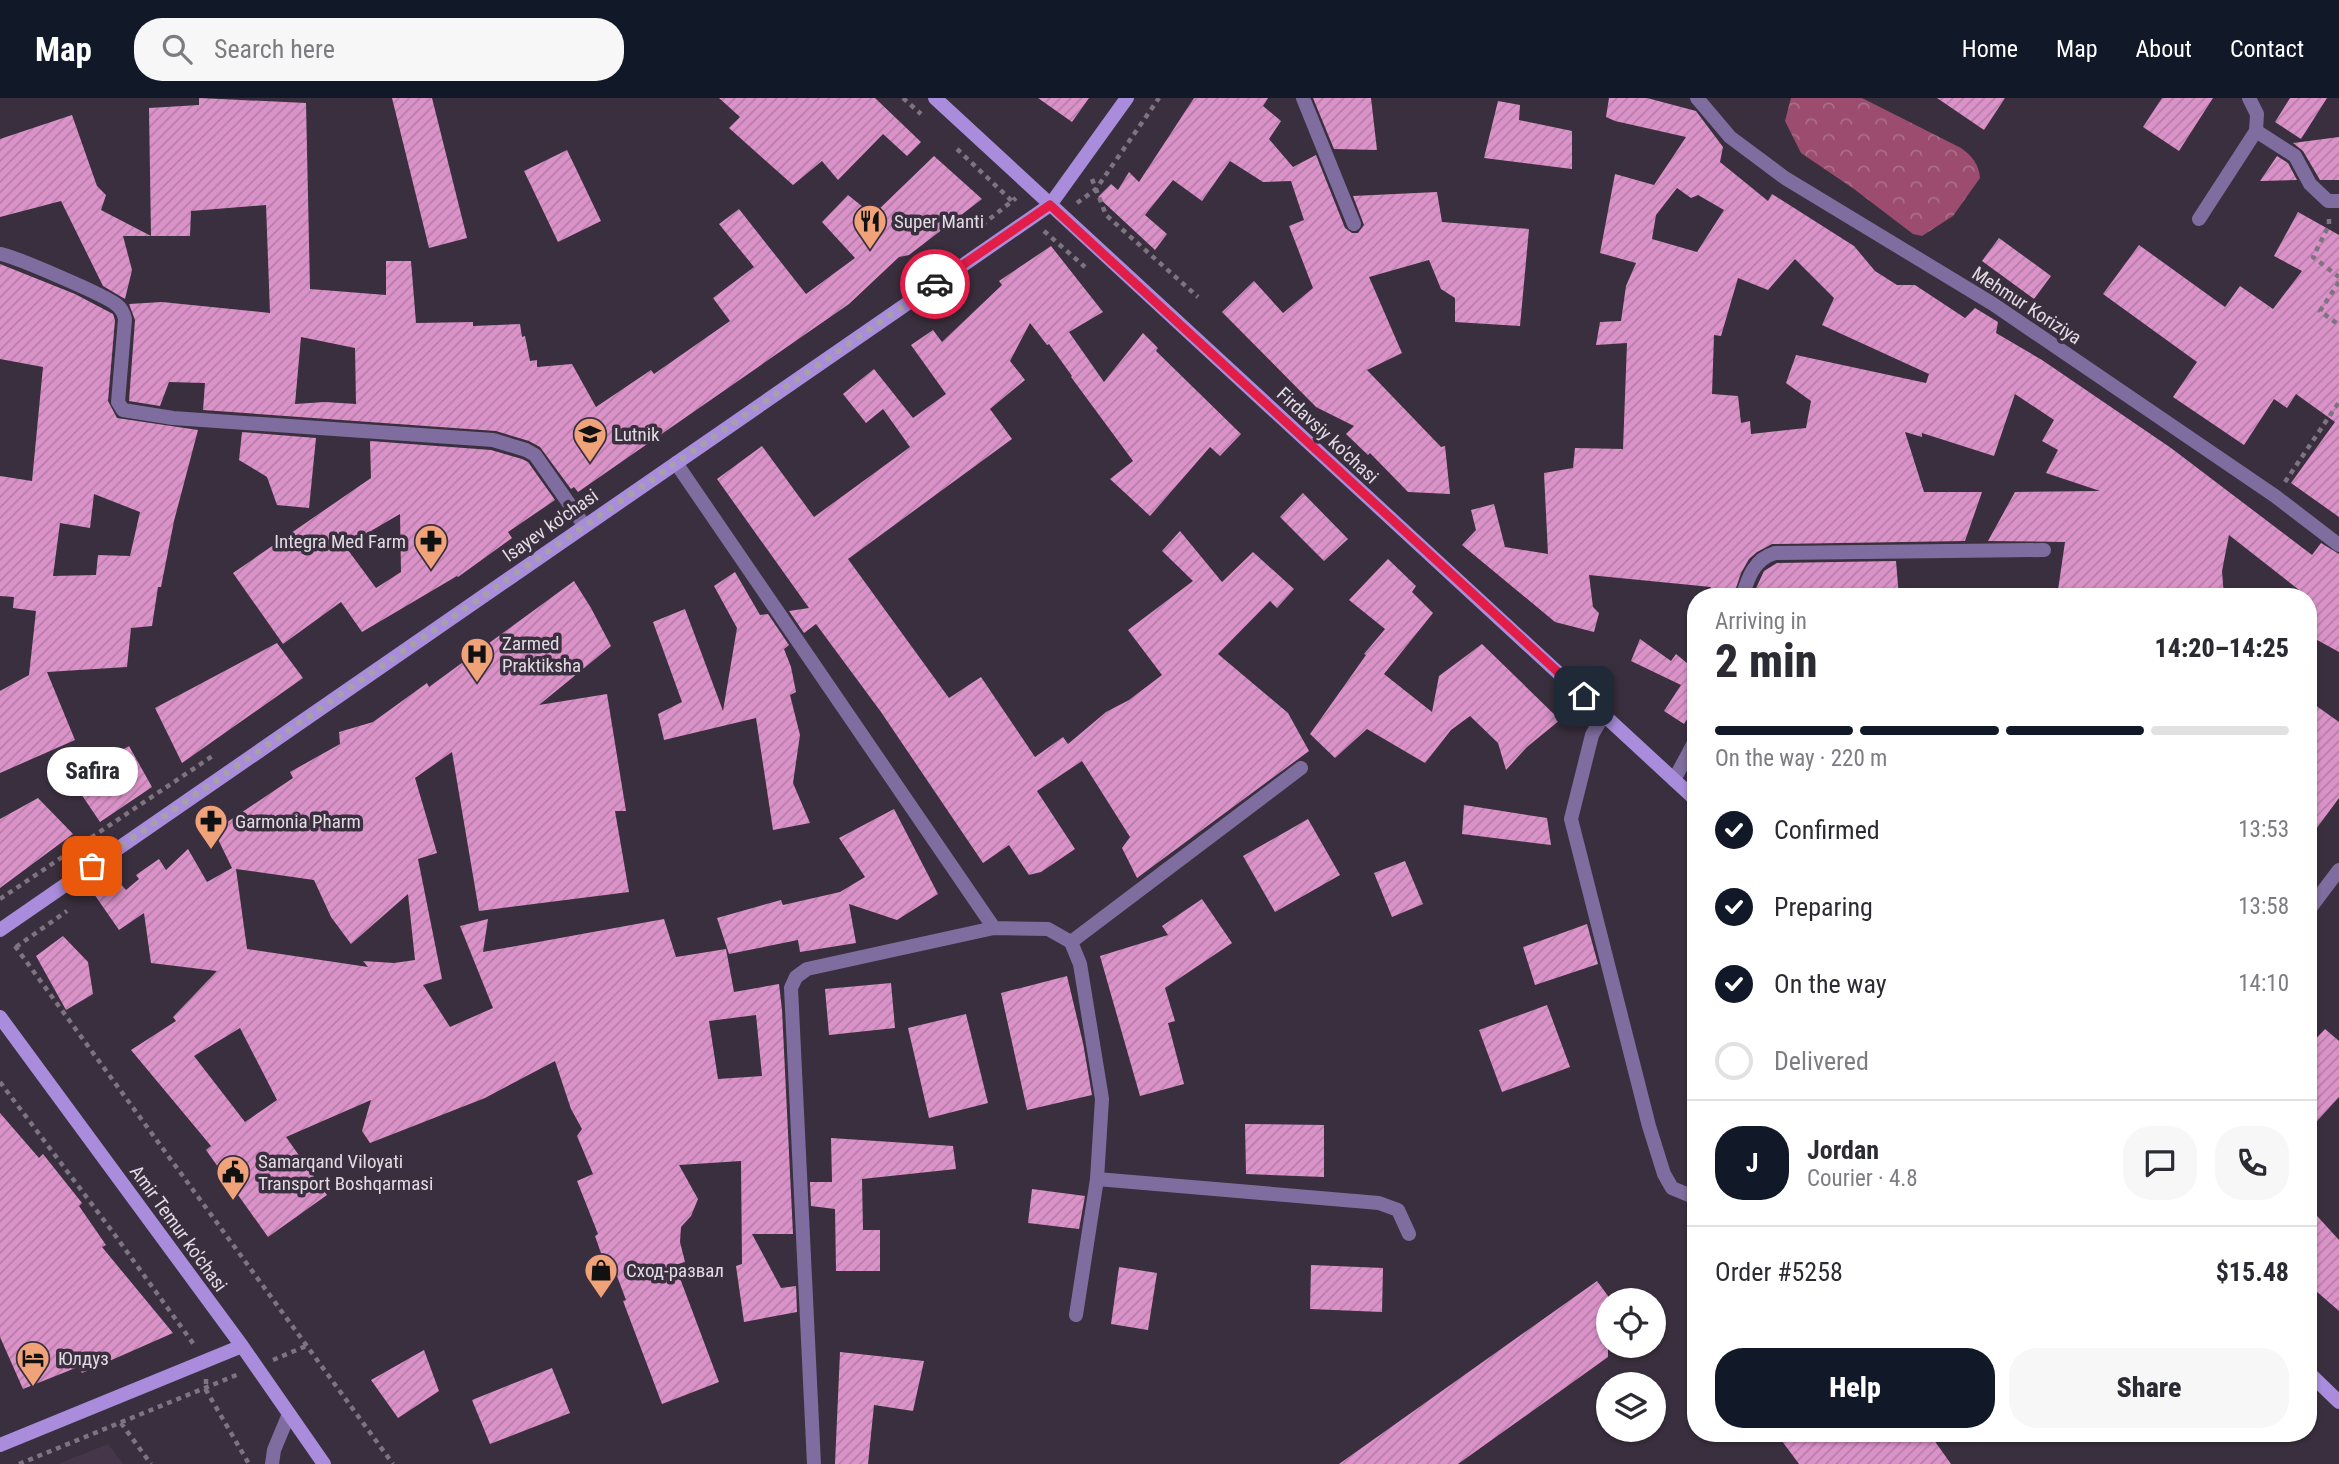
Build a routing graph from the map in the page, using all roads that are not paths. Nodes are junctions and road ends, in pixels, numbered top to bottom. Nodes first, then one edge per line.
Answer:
1 (935, 98) edge
2 (1127, 98) edge
3 (1303, 98) edge
4 (1697, 98) edge
5 (2249, 98) edge
6 (2256, 131) junction
7 (2333, 201) edge
8 (1050, 205) junction
9 (2199, 219) dead end
10 (1354, 224) dead end
11 (0, 254) edge
12 (676, 463) junction
13 (584, 525) junction
14 (2339, 545) edge
15 (2045, 550) dead end
16 (1745, 588) edge
17 (1604, 714) junction
18 (1687, 756) edge
19 (1301, 768) dead end
20 (1674, 780) junction
21 (1687, 792) edge
22 (2339, 870) edge
23 (2317, 899) edge
24 (994, 928) junction
25 (1, 929) edge
26 (1070, 942) junction
27 (0, 1017) edge
28 (1097, 1179) junction
29 (1687, 1194) edge
30 (1409, 1234) dead end
31 (1076, 1315) dead end
32 (242, 1346) junction
33 (2317, 1381) edge
34 (2339, 1402) edge
35 (289, 1414) junction
36 (0, 1445) edge
37 (272, 1464) edge
38 (324, 1464) edge
39 (814, 1464) edge

1 - 8 main road, Firdavsiy ko'chasi
2 - 8 main road, Isayev ko'chasi
3 - 10 street
4 - 14 street, Mehmur Koriziya
5 - 6 street
6 - 7 street
6 - 9 street
8 - 12 main road, Isayev ko'chasi
8 - 17 main road, Firdavsiy ko'chasi
11 - 13 street
12 - 13 main road, Isayev ko'chasi
12 - 24 street
13 - 25 main road, Isayev ko'chasi
15 - 16 street
17 - 20 main road, Firdavsiy ko'chasi
17 - 29 street
18 - 20 street
19 - 26 street
20 - 21 main road, Firdavsiy ko'chasi
22 - 23 street
24 - 26 street
24 - 39 street
26 - 28 street
27 - 32 main road, Amir Temur ko'chasi
28 - 30 street
28 - 31 street
32 - 35 main road, Amir Temur ko'chasi
32 - 36 main road
33 - 34 main road
35 - 37 street
35 - 38 main road, Amir Temur ko'chasi

